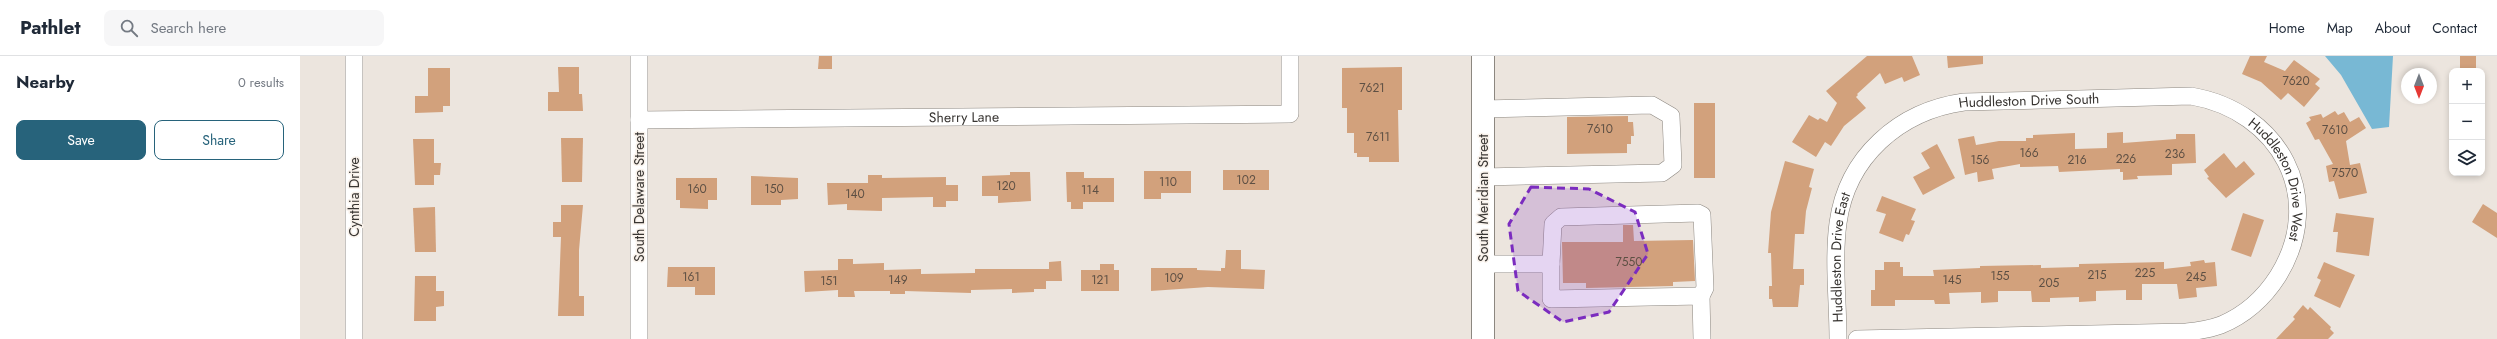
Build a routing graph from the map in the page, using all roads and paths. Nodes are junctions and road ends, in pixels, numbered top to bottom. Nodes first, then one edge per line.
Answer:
1 (354, 56) edge
2 (638, 56) edge
3 (1290, 56) edge
4 (1483, 56) edge
5 (2232, 108) joint
6 (1483, 110) junction
7 (639, 120) junction
8 (1483, 177) junction
9 (1852, 178) joint
10 (1483, 264) junction
11 (1551, 264) junction
12 (1701, 296) junction
13 (354, 339) edge
14 (639, 339) edge
15 (1483, 339) edge
16 (1702, 339) edge
17 (1838, 339) edge
18 (1858, 339) edge

1 - 13 street, Cynthia Drive
2 - 7 street, South Delaware Street
3 - 7 street, Sherry Lane
4 - 6 main road, South Meridian Street
5 - 9 street, Huddleston Drive South
5 - 18 street, Huddleston Drive West
6 - 8 main road, South Meridian Street
6 - 8 street
7 - 14 street, South Delaware Street
8 - 10 main road, South Meridian Street
9 - 17 street, Huddleston Drive East
10 - 11 street
10 - 15 main road, South Meridian Street
11 - 12 street
11 - 12 street
12 - 16 street

